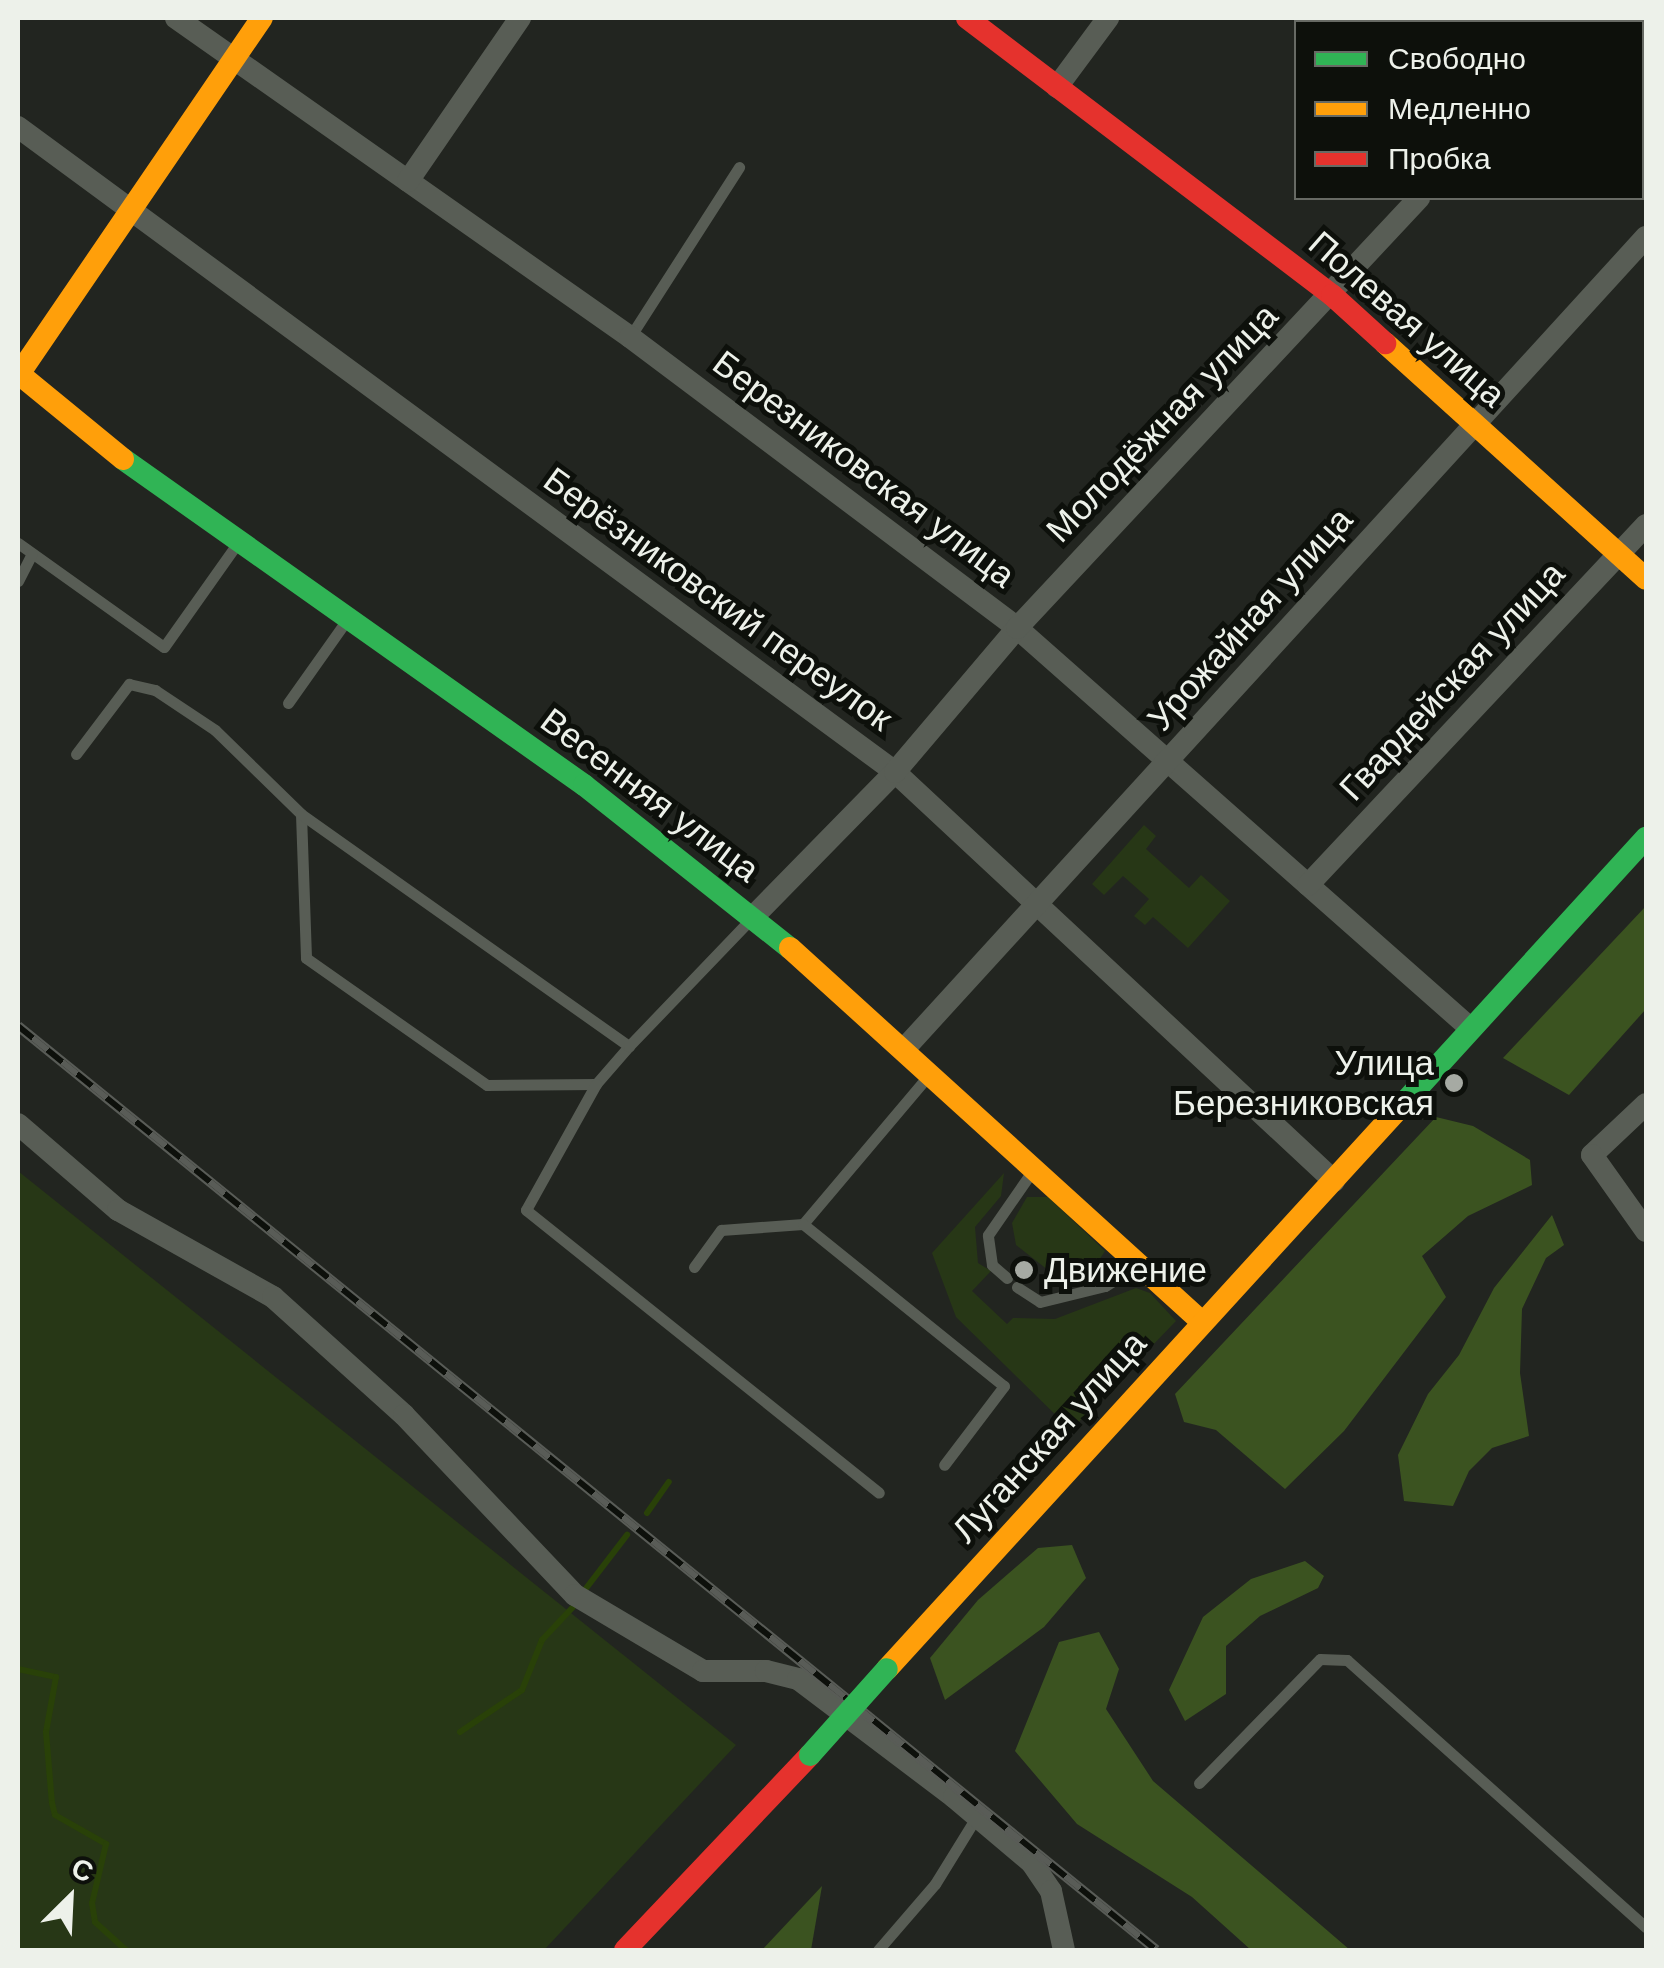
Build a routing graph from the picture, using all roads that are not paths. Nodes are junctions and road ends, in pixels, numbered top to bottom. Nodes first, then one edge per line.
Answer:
1 (176, 18) edge
2 (262, 18) edge
3 (520, 18) edge
4 (967, 18) edge
5 (1108, 18) edge
6 (229, 61) junction
7 (1057, 88) junction
8 (18, 127) edge
9 (739, 167) dead end
10 (408, 181) junction
11 (1417, 200) edge
12 (126, 208) junction
13 (1646, 237) edge
14 (1332, 295) junction
15 (630, 337) junction
16 (18, 373) edge
17 (1474, 424) junction
18 (1646, 524) edge
19 (18, 544) edge
20 (237, 544) junction
21 (1620, 553) junction
22 (32, 554) junction
23 (1646, 578) edge
24 (18, 581) edge
25 (346, 621) junction
26 (1017, 628) junction
27 (288, 703) dead end
28 (76, 754) dead end
29 (1167, 762) junction
30 (895, 772) junction
31 (301, 814) junction
32 (1646, 838) edge
33 (1308, 885) junction
34 (1036, 909) junction
35 (753, 917) junction
36 (1470, 1028) junction
37 (629, 1046) junction
38 (906, 1047) junction
39 (932, 1072) junction
40 (596, 1084) junction
41 (1646, 1104) edge
42 (18, 1124) edge
43 (1034, 1170) junction
44 (1334, 1181) junction
45 (803, 1224) junction
46 (1646, 1231) edge
47 (1139, 1265) junction
48 (694, 1267) dead end
49 (1006, 1278) dead end
50 (1017, 1287) dead end
51 (1201, 1321) junction
52 (944, 1465) dead end
53 (878, 1494) dead end
54 (1199, 1783) dead end
55 (977, 1816) junction
56 (1646, 1927) edge
57 (625, 1950) edge
58 (878, 1950) edge
59 (1064, 1950) edge

1 - 6 street, Березниковская улица
2 - 6 main road
3 - 10 street
4 - 7 main road, Полевая улица
5 - 7 street
6 - 10 street, Березниковская улица
6 - 12 main road
7 - 14 main road, Полевая улица
8 - 12 street, Берёзниковский переулок
9 - 15 lane
10 - 15 street, Березниковская улица
11 - 14 street, Молодёжная улица
12 - 16 main road
12 - 30 street, Берёзниковский переулок
13 - 17 street, Урожайная улица
14 - 17 main road, Полевая улица
14 - 26 street, Молодёжная улица
15 - 26 street, Березниковская улица
16 - 20 main road, Весенняя улица
17 - 21 main road, Полевая улица
17 - 29 street, Урожайная улица
18 - 21 street, Гвардейская улица
19 - 22 lane
20 - 22 lane
20 - 25 main road, Весенняя улица
21 - 23 main road, Полевая улица
21 - 33 street, Гвардейская улица
22 - 24 lane
25 - 27 lane
25 - 35 main road, Весенняя улица
26 - 29 street, Березниковская улица
26 - 30 street, Молодёжная улица
28 - 31 lane
29 - 33 street, Березниковская улица
29 - 34 street, Урожайная улица
30 - 34 street, Берёзниковский переулок
30 - 35 street, Молодёжная улица
31 - 37 lane
31 - 40 lane
32 - 36 main road, Луганская улица
33 - 36 street, Березниковская улица
34 - 38 street, Урожайная улица
34 - 44 street, Берёзниковский переулок
35 - 37 lane
35 - 38 main road, Весенняя улица
36 - 44 main road, Луганская улица
37 - 40 lane
38 - 39 main road, Весенняя улица
39 - 43 main road, Весенняя улица
39 - 45 lane
40 - 53 lane
41 - 46 street
42 - 55 street
43 - 47 main road, Весенняя улица
43 - 49 lane
44 - 51 main road, Луганская улица
45 - 48 lane
45 - 52 lane
47 - 50 lane
47 - 51 main road, Весенняя улица
51 - 57 main road, Луганская улица, bridge
54 - 56 lane
55 - 58 lane
55 - 59 street

